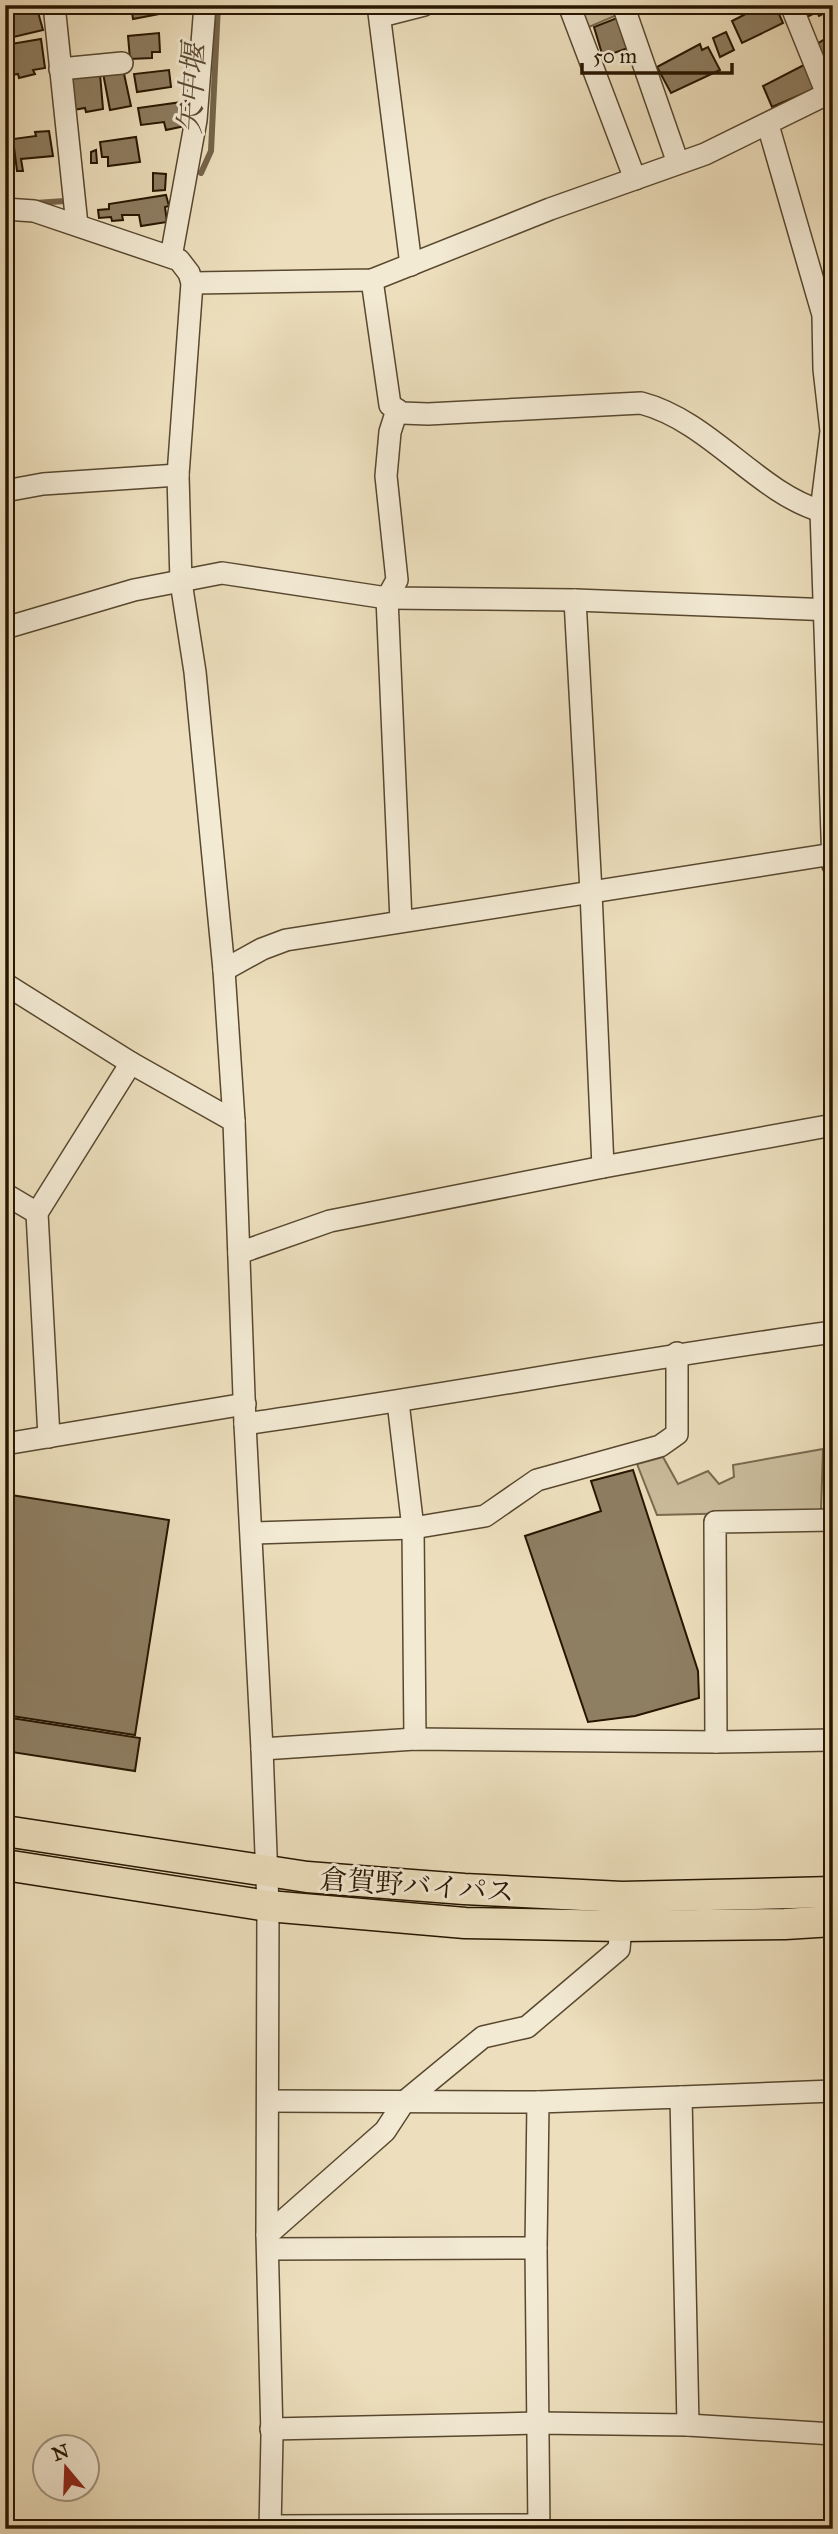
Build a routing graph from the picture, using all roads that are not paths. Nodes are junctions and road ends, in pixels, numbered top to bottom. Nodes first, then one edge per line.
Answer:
1 (54, 5) edge
2 (205, 5) edge
3 (424, 5) edge
4 (569, 5) edge
5 (623, 5) edge
6 (791, 5) edge
7 (379, 11) edge
8 (121, 63) dead end
9 (60, 69) junction
10 (830, 92) edge
11 (768, 125) junction
12 (678, 163) junction
13 (635, 179) junction
14 (5, 209) edge
15 (77, 225) junction
16 (171, 257) junction
17 (411, 265) junction
18 (372, 280) junction
19 (192, 284) junction
20 (828, 313) edge
21 (397, 410) junction
22 (178, 475) junction
23 (5, 491) edge
24 (821, 511) junction
25 (181, 582) junction
26 (387, 598) junction
27 (575, 600) junction
28 (829, 610) edge
29 (5, 628) edge
30 (833, 854) edge
31 (833, 865) edge
32 (591, 891) junction
33 (401, 920) junction
34 (223, 970) junction
35 (5, 984) edge
36 (131, 1063) junction
37 (234, 1121) junction
38 (833, 1125) edge
39 (603, 1167) junction
40 (5, 1194) edge
41 (37, 1213) junction
42 (239, 1253) junction
43 (833, 1332) edge
44 (677, 1353) junction
45 (398, 1402) junction
46 (245, 1414) junction
47 (49, 1437) junction
48 (5, 1444) edge
49 (833, 1520) edge
50 (413, 1528) junction
51 (252, 1533) junction
52 (415, 1739) junction
53 (833, 1740) edge
54 (716, 1742) junction
55 (262, 1749) junction
56 (5, 1831) edge
57 (5, 1865) edge
58 (267, 1872) junction
59 (833, 1892) edge
60 (268, 1906) junction
61 (833, 1921) edge
62 (621, 1926) junction
63 (833, 2091) edge
64 (681, 2097) junction
65 (268, 2101) junction
66 (404, 2102) junction
67 (538, 2102) junction
68 (268, 2242) junction
69 (536, 2248) junction
70 (538, 2423) junction
71 (688, 2425) junction
72 (271, 2429) junction
73 (833, 2434) edge
74 (538, 2527) edge
75 (270, 2528) edge

1 - 9 street
2 - 16 street
3 - 7 street
4 - 13 street
5 - 12 street
6 - 10 street
7 - 17 street
8 - 9 street
9 - 15 street
10 - 11 street
11 - 12 street
11 - 20 street
12 - 13 street
13 - 17 street
14 - 15 street
15 - 16 street
16 - 19 street
17 - 18 street
18 - 19 street
18 - 21 street
19 - 22 street
20 - 24 street
21 - 24 street
21 - 26 street
22 - 23 street
22 - 25 street
24 - 28 street
25 - 26 street
25 - 29 street
25 - 34 street
26 - 27 street
26 - 33 street
27 - 28 street
27 - 32 street
28 - 30 street
30 - 31 street
30 - 32 street
32 - 33 street
32 - 39 street
33 - 34 street
34 - 37 street
35 - 36 street
36 - 37 street
36 - 41 street
37 - 42 street
38 - 39 street
39 - 42 street
40 - 41 street
41 - 47 street
42 - 46 street
43 - 44 street
44 - 45 street
44 - 50 street
45 - 46 street
45 - 50 street
46 - 47 street
46 - 51 street
47 - 48 street
49 - 54 street
50 - 51 street
50 - 52 street
51 - 55 street
52 - 54 street
52 - 55 street
53 - 54 street
55 - 58 street
56 - 58 highway, 倉賀野バイパス
57 - 60 highway, 倉賀野バイパス
58 - 59 highway, 倉賀野バイパス
58 - 60 street
60 - 62 highway, 倉賀野バイパス
60 - 65 street
61 - 62 highway, 倉賀野バイパス
62 - 66 street
63 - 64 street
64 - 67 street
64 - 71 street
65 - 66 street
65 - 68 street
66 - 67 street
66 - 68 street
67 - 69 street
68 - 69 street
68 - 72 street
69 - 70 street
70 - 71 street
70 - 72 street
70 - 74 street
71 - 73 street
72 - 75 street
74 - 75 street

